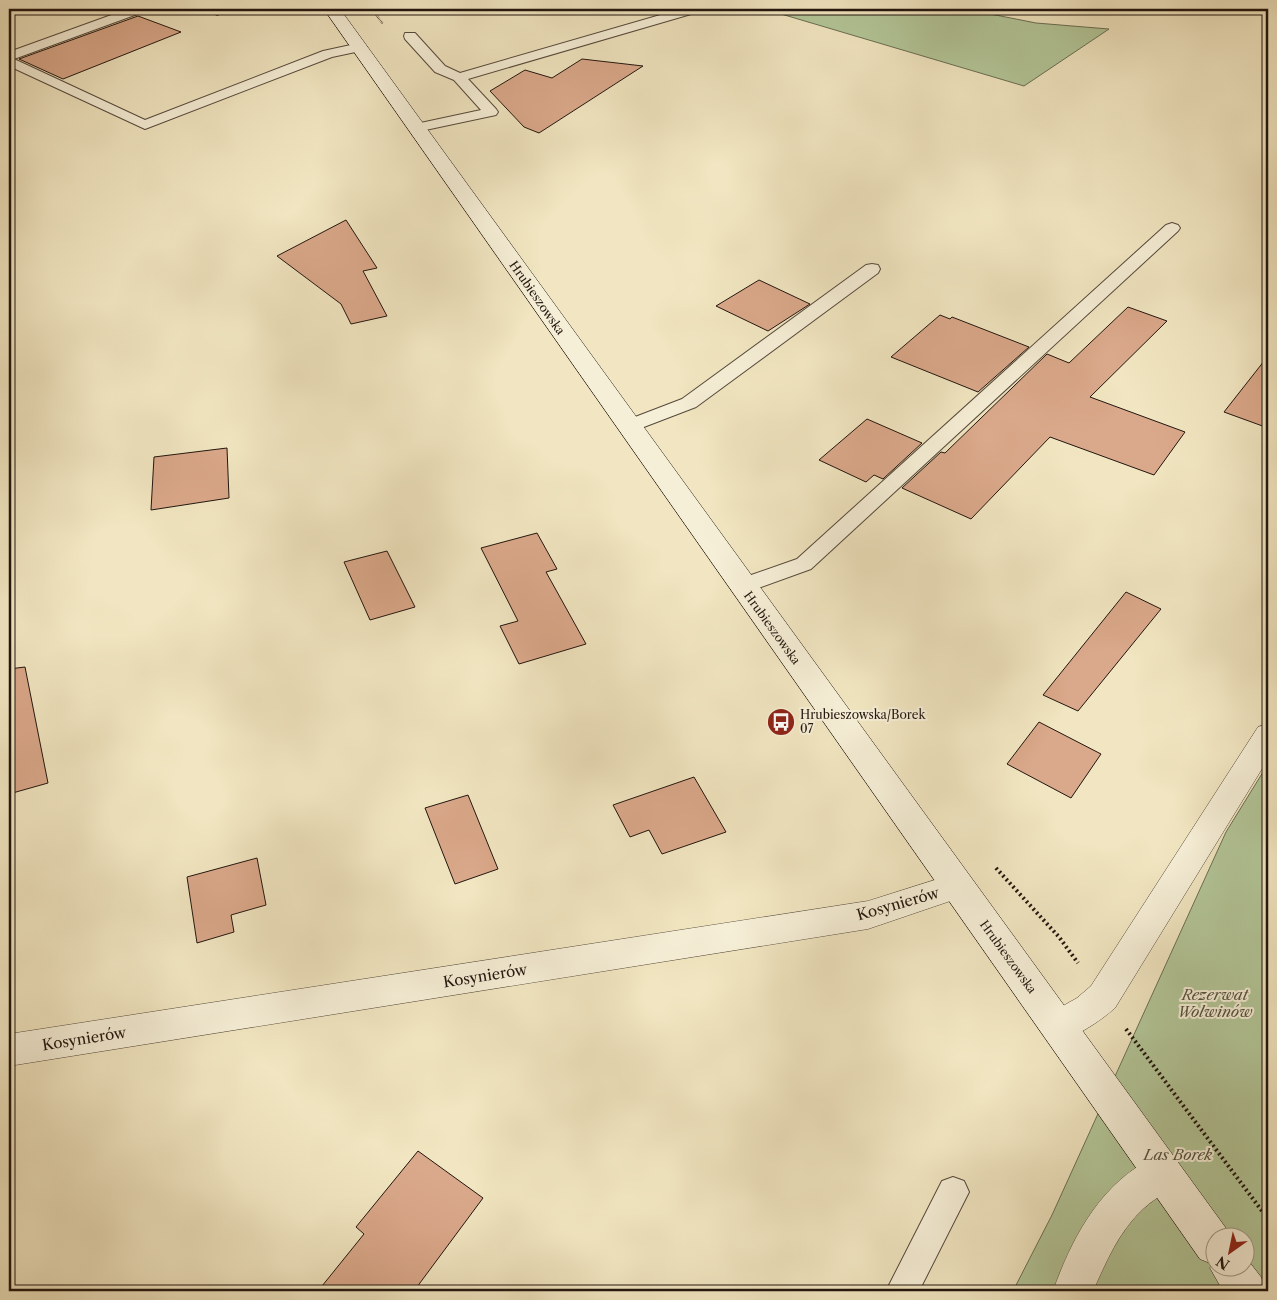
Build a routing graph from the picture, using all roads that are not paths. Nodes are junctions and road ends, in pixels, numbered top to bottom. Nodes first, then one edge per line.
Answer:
1 (139, 9) edge
2 (213, 9) edge
3 (223, 9) edge
4 (332, 9) edge
5 (694, 9) edge
6 (410, 36) dead end
7 (360, 47) junction
8 (9, 56) edge
9 (9, 61) edge
10 (459, 77) junction
11 (416, 128) junction
12 (1172, 228) dead end
13 (872, 269) dead end
14 (629, 426) junction
15 (742, 586) junction
16 (1268, 735) edge
17 (957, 886) junction
18 (1058, 1027) junction
19 (9, 1050) edge
20 (1162, 1172) junction
21 (954, 1192) dead end
22 (1204, 1231) edge
23 (1237, 1278) edge
24 (902, 1291) edge
25 (1073, 1291) edge
26 (1247, 1291) edge

1 - 8 lane
2 - 3 lane
4 - 7 main road, Hrubieszowska
5 - 10 lane
6 - 10 lane
7 - 9 lane
7 - 11 main road, Hrubieszowska
10 - 11 lane
11 - 14 main road, Hrubieszowska
12 - 15 lane
13 - 14 lane
14 - 15 main road, Hrubieszowska
15 - 17 main road, Hrubieszowska
16 - 18 main road
17 - 18 main road, Hrubieszowska
17 - 19 main road, Kosynierów
18 - 20 main road, Hrubieszowska
20 - 22 main road, Hrubieszowska
20 - 25 main road
21 - 24 lane
23 - 26 main road

